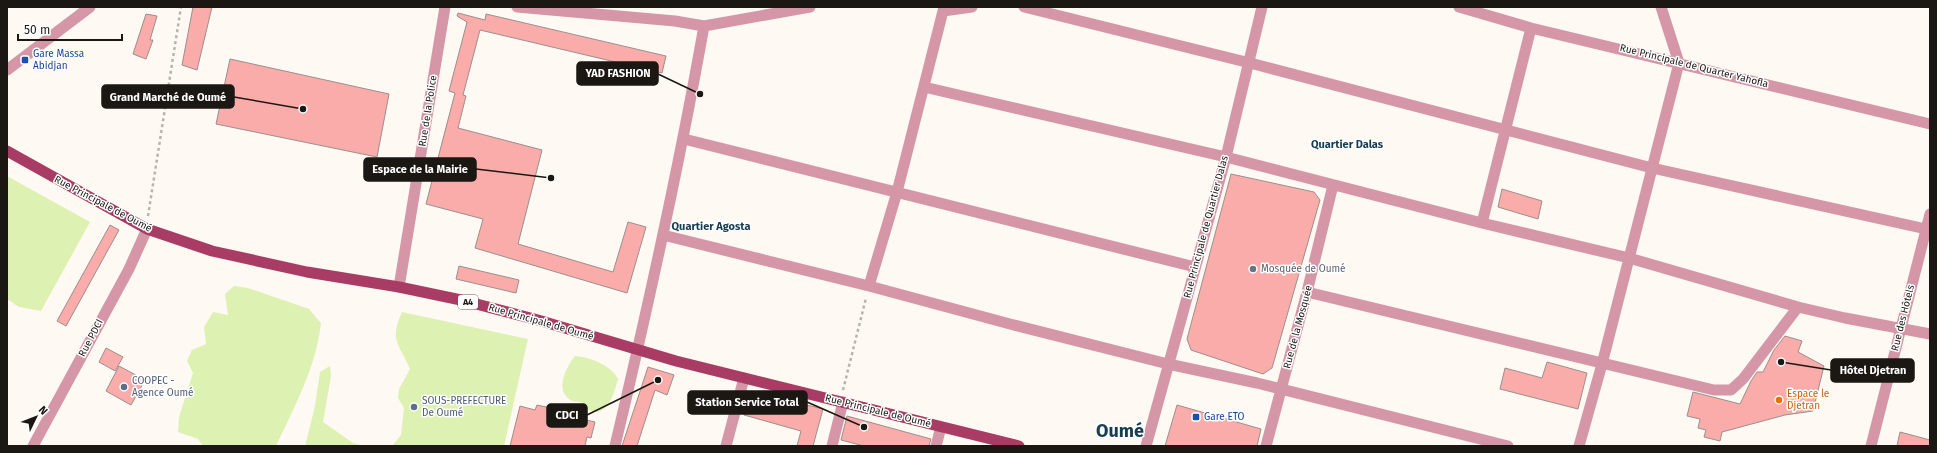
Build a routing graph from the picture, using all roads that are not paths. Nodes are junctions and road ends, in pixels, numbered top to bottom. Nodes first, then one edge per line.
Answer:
1 (90, 7) edge
2 (446, 7) edge
3 (517, 7) edge
4 (810, 7) edge
5 (972, 7) edge
6 (1024, 7) edge
7 (1262, 7) edge
8 (1459, 7) edge
9 (1661, 7) edge
10 (944, 9) edge
11 (704, 26) junction
12 (1531, 28) junction
13 (1250, 63) junction
14 (1679, 63) junction
15 (7, 70) edge
16 (924, 87) junction
17 (1930, 124) edge
18 (1505, 130) junction
19 (684, 139) junction
20 (7, 151) edge
21 (1226, 157) junction
22 (1652, 168) junction
23 (1333, 185) junction
24 (897, 192) junction
25 (1930, 214) edge
26 (1482, 223) junction
27 (146, 229) junction
28 (1926, 229) junction
29 (663, 235) junction
30 (1629, 258) junction
31 (1195, 267) junction
32 (869, 286) junction
33 (399, 287) junction
34 (1307, 292) junction
35 (1798, 307) junction
36 (1901, 327) junction
37 (1930, 334) edge
38 (638, 349) junction
39 (1168, 364) junction
40 (1602, 364) junction
41 (744, 378) junction
42 (1282, 390) junction
43 (842, 402) junction
44 (941, 427) junction
45 (33, 446) edge
46 (615, 446) edge
47 (726, 446) edge
48 (832, 446) edge
49 (936, 446) edge
50 (1019, 446) edge
51 (1146, 446) edge
52 (1266, 446) edge
53 (1508, 446) edge
54 (1579, 446) edge
55 (1871, 446) edge

1 - 15 street
2 - 33 street, Rue de la Police
3 - 11 street
4 - 11 street
5 - 10 street
6 - 13 street
7 - 13 street, Rue Principale de Quartier Dalas
8 - 12 street, Rue Principale de Quarter Yahofla
9 - 14 street
10 - 16 street
11 - 19 street
12 - 14 street, Rue Principale de Quarter Yahofla
12 - 18 street
13 - 18 street
13 - 21 street, Rue Principale de Quartier Dalas
14 - 17 street, Rue Principale de Quarter Yahofla
14 - 22 street
16 - 21 street
16 - 24 street
18 - 22 street
18 - 26 street
19 - 24 street
19 - 29 street
20 - 27 main road, Rue Principale de Oumé / A4
21 - 23 street
21 - 31 street, Rue Principale de Quartier Dalas
22 - 28 street
22 - 30 street
23 - 26 street
23 - 34 street, Rue de la Mosquée
24 - 31 street
24 - 32 street
25 - 28 street, Rue des Hôtels
26 - 30 street
27 - 33 main road, Rue Principale de Oumé / A4
27 - 45 street, Rue PDCI
28 - 36 street, Rue des Hôtels
29 - 32 street
29 - 38 street
30 - 35 street
30 - 40 street
31 - 39 street, Rue Principale de Quartier Dalas
32 - 39 street
33 - 38 main road, Rue Principale de Oumé / A4
34 - 40 street
34 - 42 street, Rue de la Mosquée
35 - 36 street
35 - 40 street
36 - 37 street
36 - 55 street, Rue des Hôtels
38 - 41 main road, Rue Principale de Oumé / A4
38 - 46 street
39 - 42 street
39 - 51 street, Rue Principale de Quartier Dalas
40 - 54 street
41 - 43 main road, Rue Principale de Oumé / A4
41 - 47 street
42 - 52 street, Rue de la Mosquée
42 - 53 street
43 - 44 main road, Rue Principale de Oumé / A4
43 - 48 street
44 - 49 street
44 - 50 main road, Rue Principale de Oumé / A4

